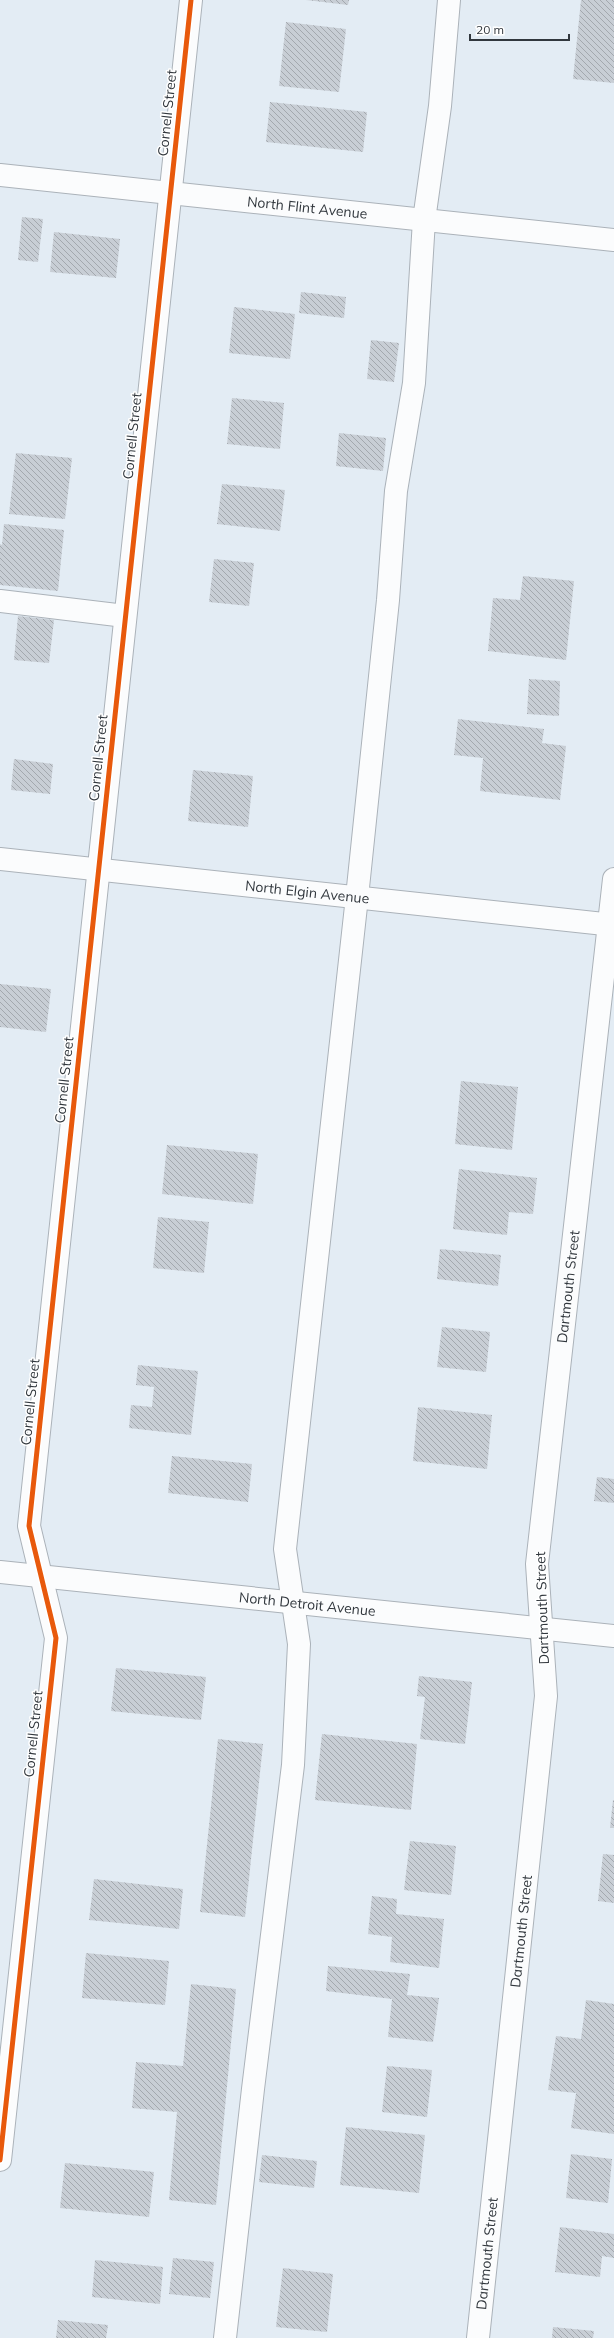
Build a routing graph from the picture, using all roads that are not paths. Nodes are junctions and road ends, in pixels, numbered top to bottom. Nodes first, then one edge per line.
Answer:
1 (191, 0) edge
2 (449, 0) edge
3 (0, 175) edge
4 (170, 193) junction
5 (424, 220) junction
6 (614, 240) edge
7 (0, 601) edge
8 (125, 616) junction
9 (0, 859) edge
10 (98, 870) junction
11 (614, 879) edge
12 (357, 897) junction
13 (612, 925) edge
14 (0, 1572) edge
15 (41, 1576) junction
16 (293, 1602) junction
17 (542, 1628) junction
18 (614, 1636) edge
19 (0, 2160) edge
20 (225, 2338) edge
21 (478, 2338) edge

1 - 4 street, Cornell Street
2 - 5 street
3 - 4 street, North Flint Avenue
4 - 5 street, North Flint Avenue
4 - 8 street, Cornell Street
5 - 6 street, North Flint Avenue
5 - 12 street
7 - 8 street
8 - 10 street, Cornell Street
9 - 10 street, North Elgin Avenue
10 - 12 street, North Elgin Avenue
10 - 15 street, Cornell Street
11 - 13 street, Dartmouth Street
12 - 13 street, North Elgin Avenue
12 - 16 street
13 - 17 street, Dartmouth Street
14 - 15 street, North Detroit Avenue
15 - 16 street, North Detroit Avenue
15 - 19 street, Cornell Street
16 - 17 street, North Detroit Avenue
16 - 20 street
17 - 18 street, North Detroit Avenue
17 - 21 street, Dartmouth Street

